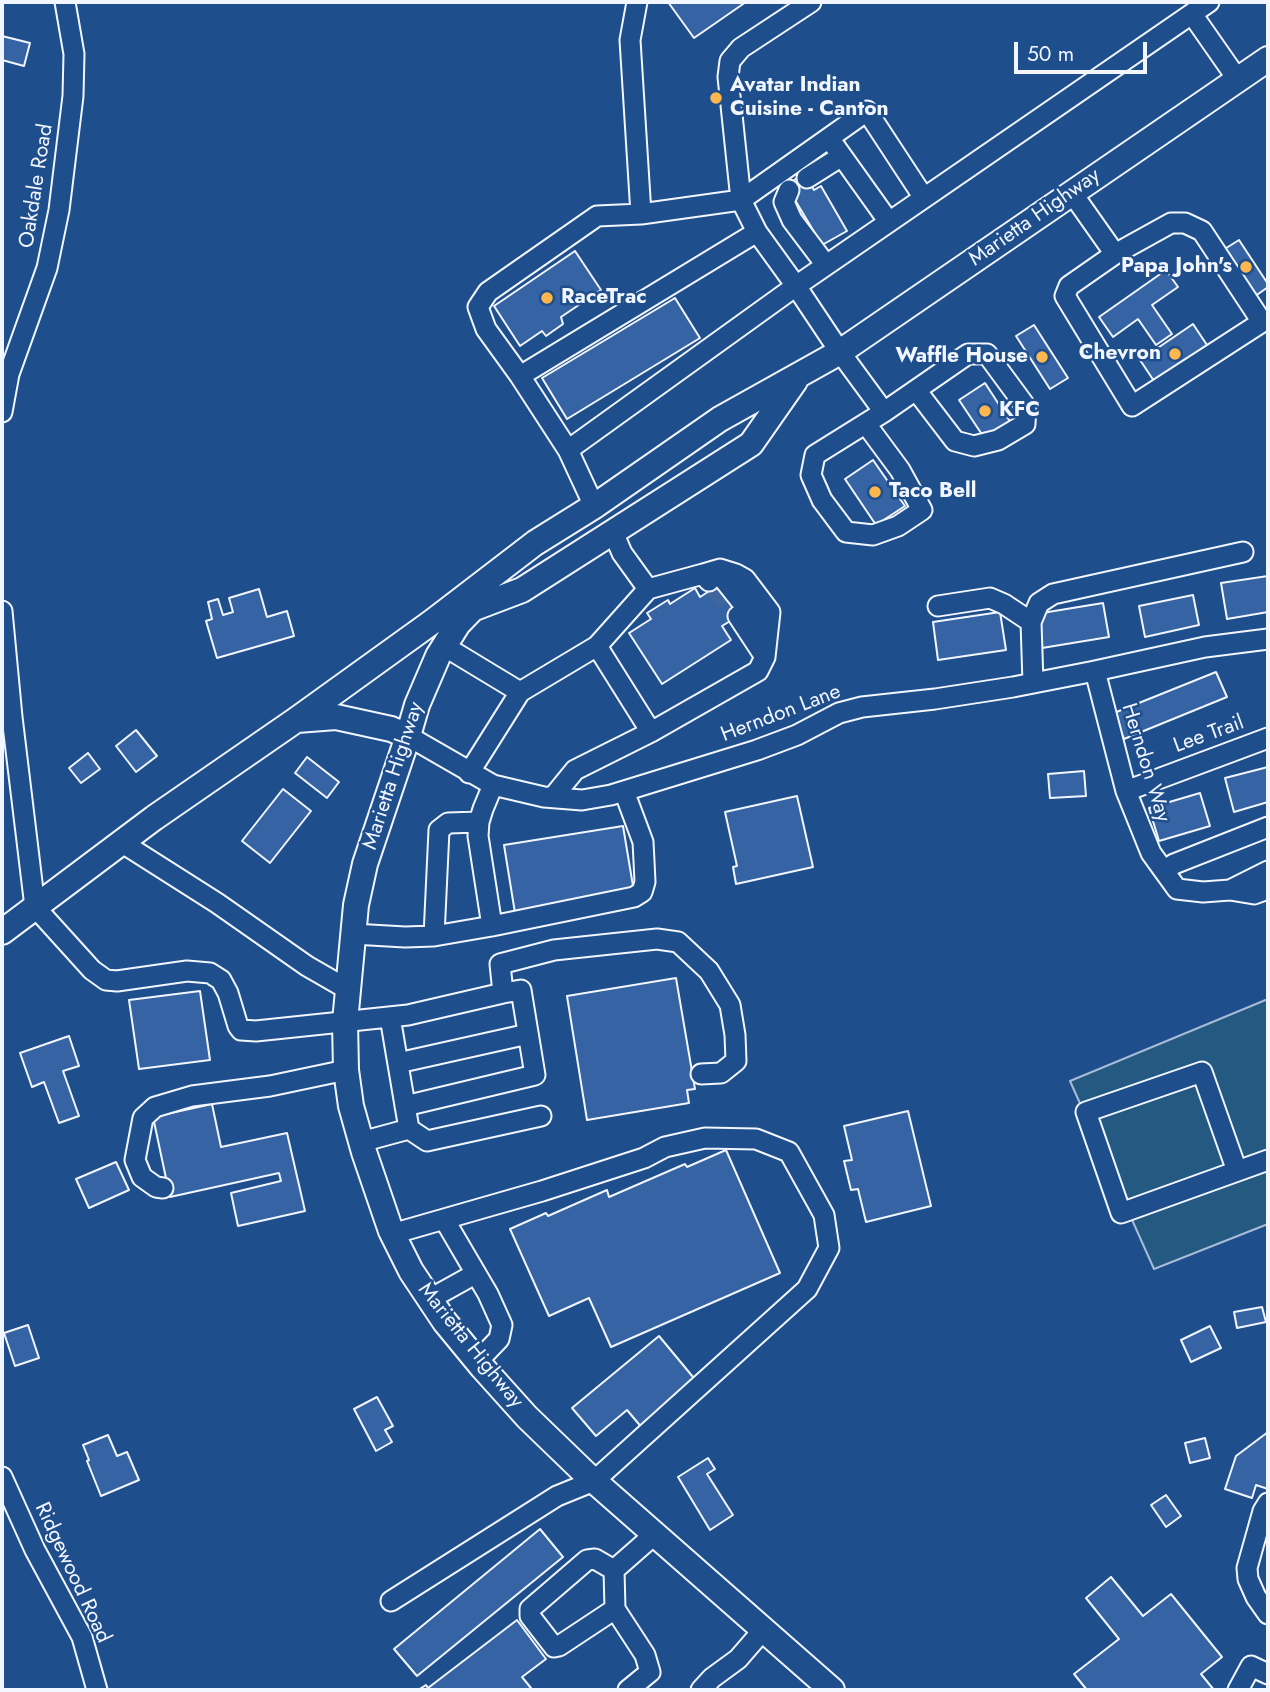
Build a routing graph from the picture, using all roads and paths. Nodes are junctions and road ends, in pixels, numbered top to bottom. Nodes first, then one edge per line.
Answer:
1 (65, 2) edge
2 (637, 2) edge
3 (811, 2) edge
4 (1209, 2) edge
5 (1192, 14) junction
6 (1268, 59) edge
7 (1238, 80) junction
8 (829, 138) junction
9 (842, 156) junction
10 (807, 178) dead end
11 (789, 190) dead end
12 (1072, 193) junction
13 (924, 198) junction
14 (741, 200) junction
15 (641, 214) junction
16 (889, 222) junction
17 (757, 232) junction
18 (1115, 254) junction
19 (826, 265) junction
20 (796, 286) junction
21 (840, 352) junction
22 (5, 374) edge
23 (800, 375) junction
24 (520, 376) junction
25 (916, 390) junction
26 (2, 409) edge
27 (884, 412) junction
28 (866, 424) junction
29 (568, 450) junction
30 (594, 506) junction
31 (613, 532) junction
32 (535, 543) junction
33 (1243, 552) dead end
34 (648, 589) junction
35 (938, 606) dead end
36 (472, 610) junction
37 (2, 611) edge
38 (738, 616) tunnel mouth
39 (1031, 622) junction
40 (1268, 639) edge
41 (444, 646) junction
42 (597, 646) junction
43 (765, 657) junction
44 (1095, 671) junction
45 (1033, 683) junction
46 (520, 692) junction
47 (296, 720) junction
48 (651, 732) junction
49 (408, 736) junction
50 (1268, 738) edge
51 (469, 773) junction
52 (11, 780) edge
53 (493, 785) junction
54 (624, 791) junction
55 (1126, 791) junction
56 (553, 797) junction
57 (479, 822) junction
58 (1268, 827) edge
59 (121, 842) junction
60 (1164, 871) junction
61 (1268, 871) edge
62 (1268, 889) edge
63 (1230, 890) junction
64 (35, 907) junction
65 (492, 926) junction
66 (2, 932) edge
67 (353, 934) junction
68 (435, 936) junction
69 (348, 989) junction
70 (503, 993) junction
71 (390, 1017) junction
72 (345, 1022) junction
73 (528, 1034) junction
74 (398, 1063) junction
75 (346, 1070) junction
76 (701, 1074) dead end
77 (405, 1106) junction
78 (541, 1116) dead end
79 (409, 1129) junction
80 (361, 1142) junction
81 (1268, 1160) edge
82 (1237, 1171) junction
83 (163, 1188) dead end
84 (444, 1219) junction
85 (392, 1234) junction
86 (475, 1274) junction
87 (429, 1299) junction
88 (477, 1362) junction
89 (2, 1477) edge
90 (594, 1481) junction
91 (1268, 1503) edge
92 (655, 1534) junction
93 (614, 1570) junction
94 (391, 1601) dead end
95 (615, 1609) junction
96 (1268, 1614) edge
97 (764, 1629) junction
98 (1268, 1674) edge
99 (97, 1690) edge
100 (628, 1690) edge
101 (701, 1690) edge
102 (832, 1690) edge
103 (1238, 1690) edge

1 - 22 street, Oakdale Road
2 - 15 street
3 - 14 street
4 - 5 street
5 - 7 street
5 - 13 street
6 - 7 main road, Marietta Highway
7 - 12 main road, Marietta Highway
8 - 9 street
8 - 13 street
8 - 14 street
9 - 10 street
9 - 16 street
11 - 19 street
12 - 18 street
12 - 21 main road, Marietta Highway
13 - 16 street
14 - 15 street
14 - 17 street
15 - 24 street
16 - 19 street
17 - 20 street
17 - 24 street
18 - 18 street
19 - 20 street
20 - 21 street
20 - 29 street
21 - 23 main road, Marietta Highway
21 - 27 street
22 - 26 street, Oakdale Road
23 - 30 main road, Marietta Highway
23 - 31 main road, Marietta Highway
24 - 29 street
25 - 25 street
25 - 27 street
27 - 28 street
28 - 28 street
29 - 30 street
30 - 32 main road, Marietta Highway
31 - 34 street
31 - 36 main road, Marietta Highway
32 - 36 main road, Marietta Highway
32 - 47 main road, Marietta Highway
33 - 39 street
34 - 42 street
34 - 43 street
35 - 39 street
36 - 41 main road, Marietta Highway
37 - 52 street
38 - 43 street
39 - 45 street
40 - 44 street, Herndon Lane
41 - 46 street
41 - 49 main road, Marietta Highway
42 - 46 street
42 - 48 street
43 - 48 street
44 - 45 street, Herndon Lane
44 - 55 street, Herndon Way
45 - 54 street, Herndon Lane
46 - 51 street
47 - 49 main road
47 - 59 main road, Marietta Highway
48 - 56 street
49 - 51 street, Herndon Lane
49 - 67 main road, Marietta Highway
50 - 55 street, Lee Trail
51 - 53 street, Herndon Lane
52 - 64 street
53 - 56 street, Herndon Lane
53 - 57 street
54 - 56 street, Herndon Lane
54 - 65 street
55 - 60 street, Herndon Way
57 - 65 street
57 - 68 street
58 - 60 street
59 - 64 main road, Marietta Highway
59 - 69 street
60 - 63 street, Herndon Way
61 - 63 street, Herndon Way
62 - 63 street
64 - 66 main road, Marietta Highway
64 - 72 street
65 - 68 street
67 - 68 street
67 - 69 main road, Marietta Highway
69 - 72 main road, Marietta Highway
70 - 71 street
70 - 73 street
70 - 76 street
71 - 72 street
71 - 74 street
72 - 75 main road, Marietta Highway
73 - 74 street
73 - 77 street
74 - 77 street
75 - 80 main road, Marietta Highway
75 - 83 street
77 - 79 street
78 - 79 street
79 - 80 street
80 - 85 main road, Marietta Highway
81 - 82 street
82 - 82 street
84 - 85 street
84 - 86 street
84 - 90 street
85 - 87 main road, Marietta Highway
86 - 87 street
86 - 88 street
87 - 88 main road, Marietta Highway
88 - 90 main road, Marietta Highway
89 - 99 street, Ridgewood Road
90 - 92 main road, Marietta Highway
90 - 94 street
91 - 96 street
92 - 93 street
92 - 97 main road, Marietta Highway
93 - 95 street
93 - 95 street
95 - 100 street
97 - 101 street
97 - 102 main road, Marietta Highway
98 - 103 street

